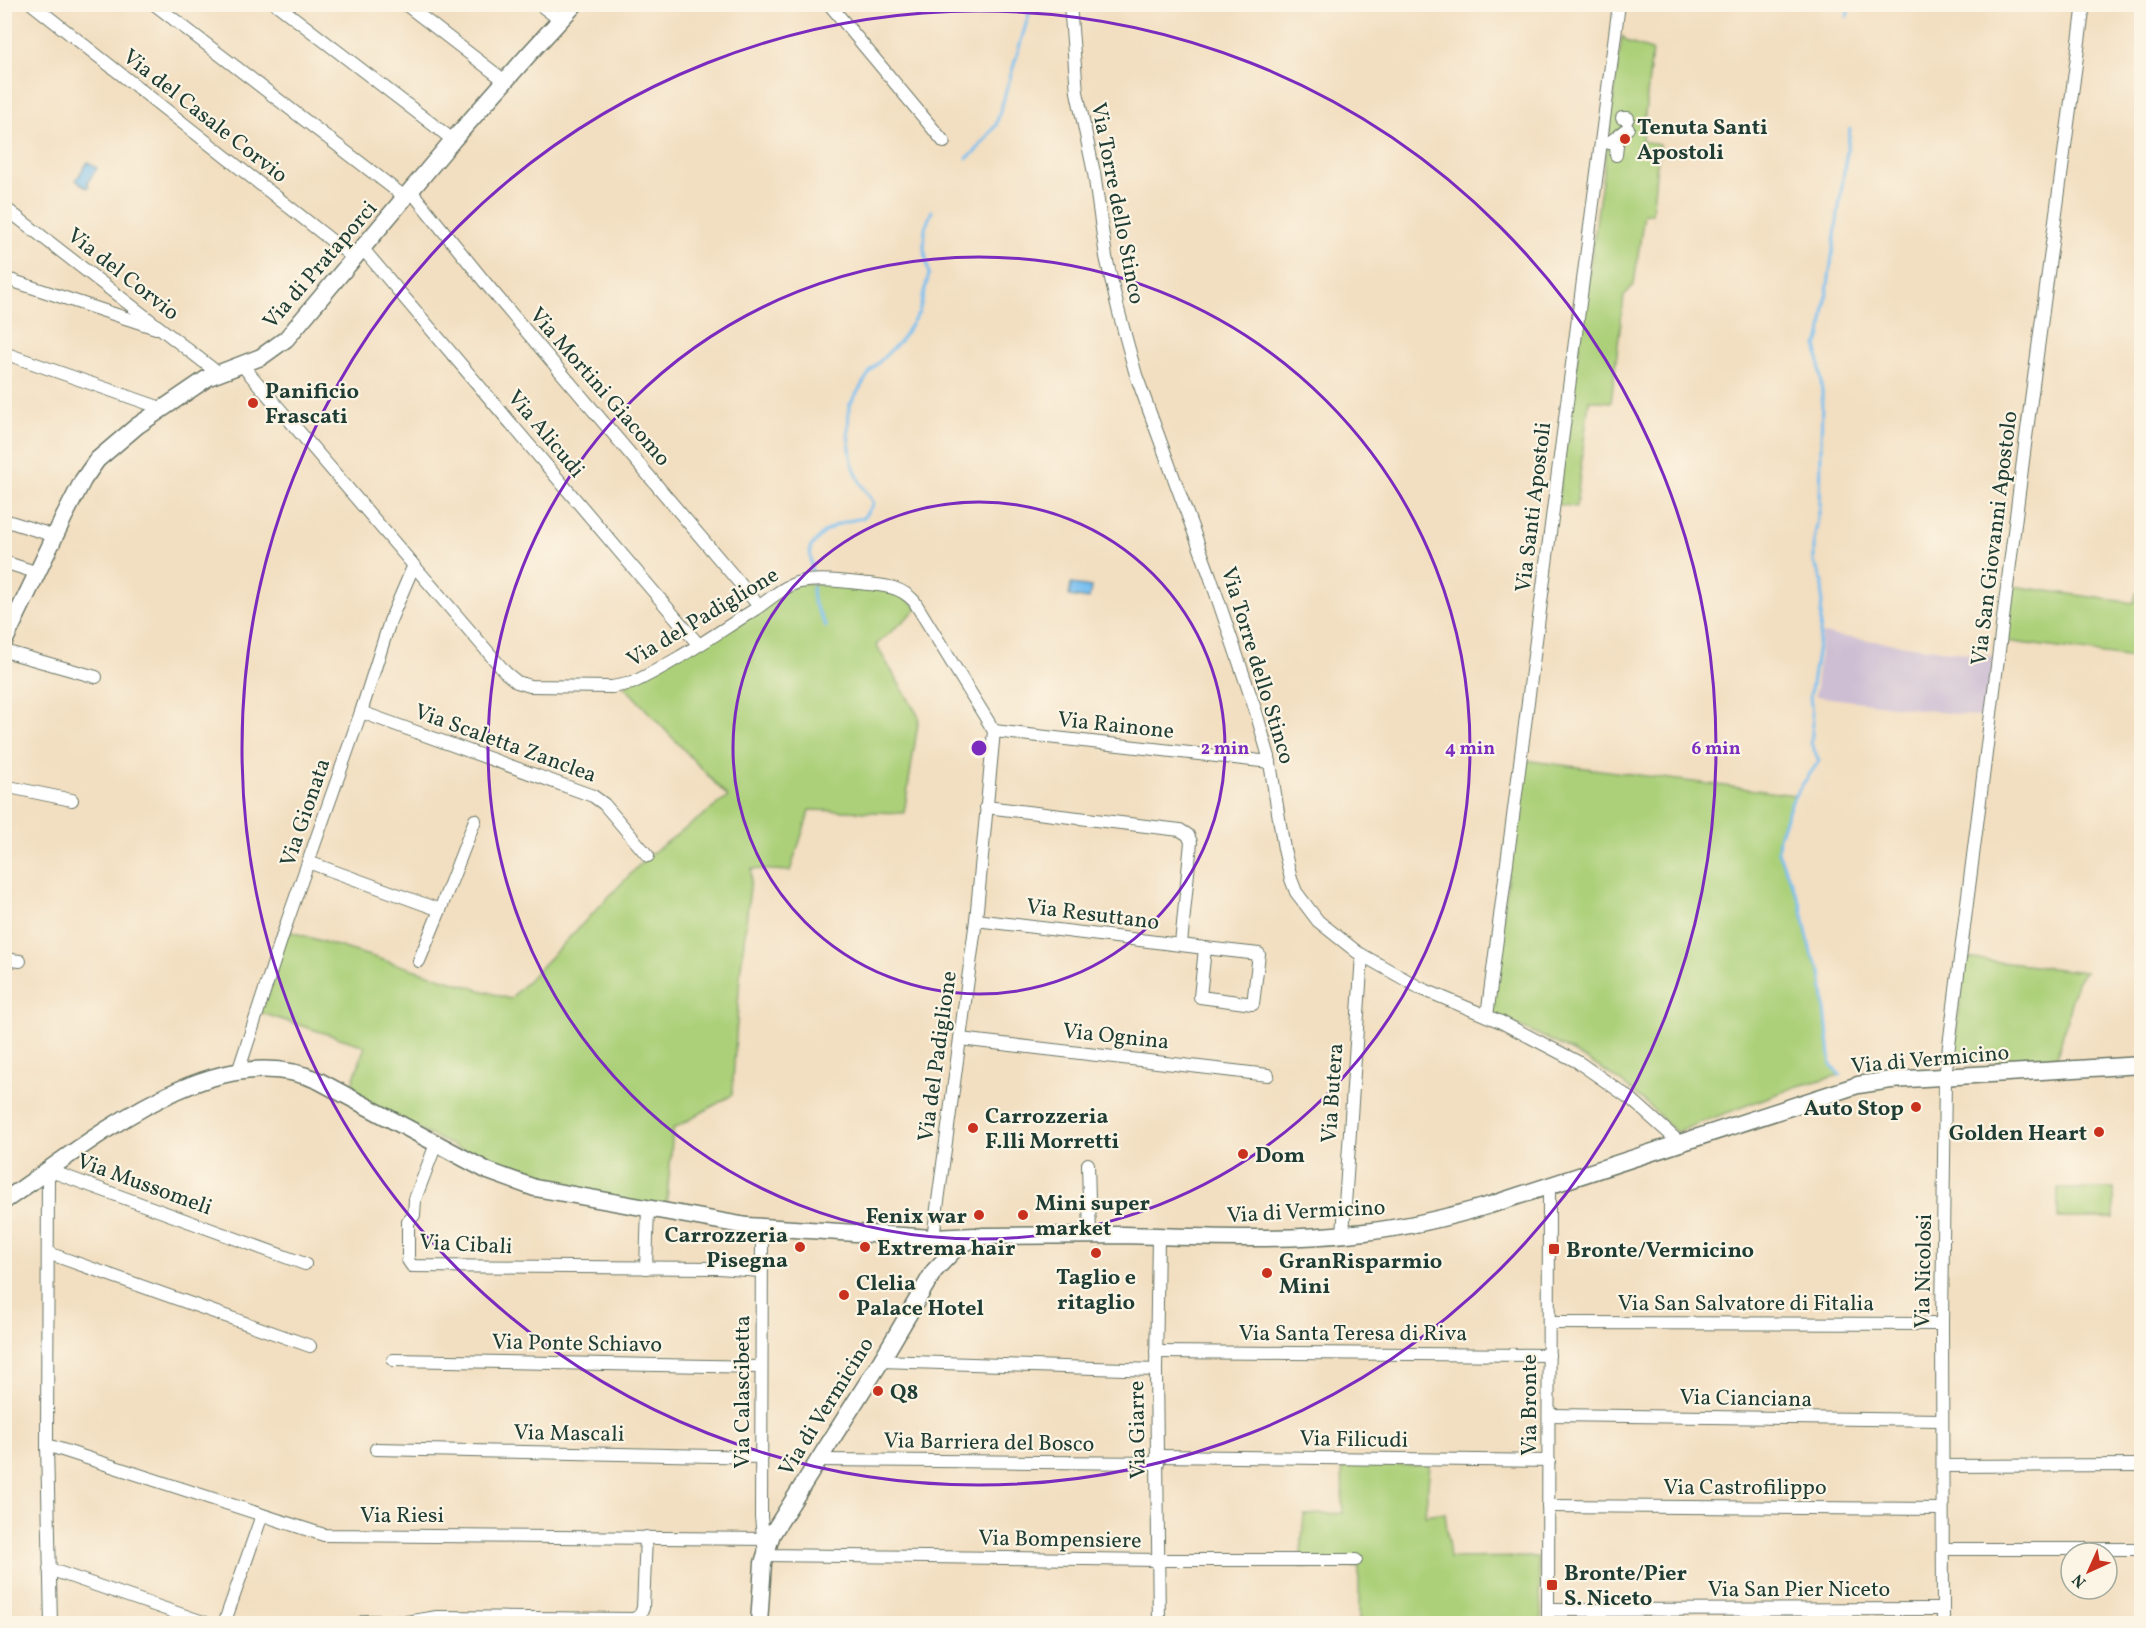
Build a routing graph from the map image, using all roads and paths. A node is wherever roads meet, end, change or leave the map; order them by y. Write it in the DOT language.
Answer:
graph roads {
  1 [pos="32,4"];
  2 [pos="154,4"];
  3 [pos="276,4"];
  4 [pos="405,4"];
  5 [pos="539,4"];
  6 [pos="575,4"];
  7 [pos="829,4"];
  8 [pos="1070,4"];
  9 [pos="1619,4"];
  10 [pos="2084,4"];
  11 [pos="560,20"];
  12 [pos="505,81"];
  13 [pos="1621,128"];
  14 [pos="453,140"];
  15 [pos="944,142"];
  16 [pos="1616,154"];
  17 [pos="408,195"];
  18 [pos="4,207"];
  19 [pos="359,254"];
  20 [pos="4,278"];
  21 [pos="165,331"];
  22 [pos="4,354"];
  23 [pos="242,365"];
  24 [pos="218,373"];
  25 [pos="164,409"];
  26 [pos="4,519"];
  27 [pos="55,536"];
  28 [pos="4,562"];
  29 [pos="413,567"];
  30 [pos="38,573"];
  31 [pos="759,606"];
  32 [pos="4,642"];
  33 [pos="698,644"];
  34 [pos="4,651"];
  35 [pos="96,677"];
  36 [pos="361,711"];
  37 [pos="993,731"];
  38 [pos="1270,762"];
  39 [pos="4,786"];
  40 [pos="72,800"];
  41 [pos="986,807"];
  42 [pos="476,820"];
  43 [pos="648,856"];
  44 [pos="309,862"];
  45 [pos="440,910"];
  46 [pos="976,920"];
  47 [pos="1181,944"];
  48 [pos="1205,948"];
  49 [pos="1362,955"];
  50 [pos="4,959"];
  51 [pos="20,960"];
  52 [pos="419,961"];
  53 [pos="1487,1016"];
  54 [pos="960,1039"];
  55 [pos="2142,1065"];
  56 [pos="238,1072"];
  57 [pos="1268,1075"];
  58 [pos="1946,1077"];
  59 [pos="1679,1142"];
  60 [pos="436,1144"];
  61 [pos="1088,1164"];
  62 [pos="48,1170"];
  63 [pos="1549,1186"];
  64 [pos="4,1202"];
  65 [pos="648,1208"];
  66 [pos="762,1228"];
  67 [pos="1342,1234"];
  68 [pos="1090,1235"];
  69 [pos="982,1236"];
  70 [pos="1158,1236"];
  71 [pos="933,1238"];
  72 [pos="48,1253"];
  73 [pos="950,1253"];
  74 [pos="305,1264"];
  75 [pos="646,1268"];
  76 [pos="762,1272"];
  77 [pos="931,1275"];
  78 [pos="1549,1323"];
  79 [pos="1942,1324"];
  80 [pos="310,1346"];
  81 [pos="1156,1352"];
  82 [pos="1549,1355"];
  83 [pos="393,1360"];
  84 [pos="881,1361"];
  85 [pos="761,1367"];
  86 [pos="1156,1370"];
  87 [pos="1549,1415"];
  88 [pos="1942,1420"];
  89 [pos="47,1445"];
  90 [pos="376,1449"];
  91 [pos="762,1457"];
  92 [pos="819,1460"];
  93 [pos="1158,1460"];
  94 [pos="1549,1461"];
  95 [pos="2142,1465"];
  96 [pos="1943,1466"];
  97 [pos="1548,1506"];
  98 [pos="1941,1509"];
  99 [pos="262,1515"];
  100 [pos="646,1537"];
  101 [pos="766,1545"];
  102 [pos="1944,1549"];
  103 [pos="2142,1549"];
  104 [pos="1158,1560"];
  105 [pos="1356,1560"];
  106 [pos="48,1569"];
  107 [pos="1943,1609"];
  108 [pos="1548,1610"];
  109 [pos="51,1623"];
  110 [pos="209,1623"];
  111 [pos="224,1623"];
  112 [pos="359,1623"];
  113 [pos="759,1623"];
  114 [pos="1159,1623"];
  115 [pos="1548,1623"];
  116 [pos="1943,1623"];
  1 -- 19 [label="street, Via del Casale Corvio"];
  2 -- 17 [label="street, Via Mortini Giacomo"];
  3 -- 14 [label="street"];
  4 -- 12 [label="street"];
  5 -- 11 [label="street"];
  6 -- 11 [label="street, Via di Prataporci"];
  7 -- 15 [label="street"];
  8 -- 38 [label="street, Via Torre dello Stinco"];
  9 -- 53 [label="street, Via Santi Apostoli"];
  10 -- 58 [label="street, Via San Giovanni Apostolo"];
  11 -- 12 [label="street, Via di Prataporci"];
  12 -- 14 [label="street, Via di Prataporci"];
  13 -- 16 [label="street"];
  14 -- 17 [label="street, Via di Prataporci"];
  17 -- 19 [label="street, Via di Prataporci"];
  17 -- 31 [label="street, Via Mortini Giacomo"];
  18 -- 21 [label="street, Via del Corvio"];
  19 -- 23 [label="street, Via di Prataporci"];
  19 -- 33 [label="street, Via Alicudi"];
  20 -- 21 [label="street"];
  21 -- 24 [label="street, Via del Corvio"];
  22 -- 25 [label="street"];
  23 -- 24 [label="street, Via di Prataporci"];
  23 -- 29 [label="street, Via del Padiglione"];
  24 -- 25 [label="street, Via di Prataporci"];
  25 -- 27 [label="street, Via di Prataporci"];
  26 -- 27 [label="street"];
  27 -- 30 [label="street, Via di Prataporci"];
  28 -- 30 [label="street"];
  29 -- 33 [label="street, Via del Padiglione"];
  29 -- 36 [label="street, Via Gionata"];
  30 -- 32 [label="street, Via di Prataporci"];
  31 -- 33 [label="street, Via del Padiglione"];
  31 -- 37 [label="street, Via del Padiglione"];
  34 -- 35 [label="street"];
  36 -- 43 [label="street, Via Scaletta Zanclea"];
  36 -- 44 [label="street, Via Gionata"];
  37 -- 38 [label="street, Via Rainone"];
  37 -- 41 [label="street, Via del Padiglione"];
  38 -- 49 [label="street, Via Torre dello Stinco"];
  39 -- 40 [label="street"];
  41 -- 46 [label="street, Via del Padiglione"];
  41 -- 47 [label="street"];
  42 -- 45 [label="street"];
  44 -- 45 [label="street"];
  44 -- 56 [label="street, Via Gionata"];
  45 -- 52 [label="street"];
  46 -- 47 [label="street, Via Resuttano"];
  46 -- 54 [label="street, Via del Padiglione"];
  47 -- 48 [label="street, Via Resuttano"];
  48 -- 48 [label="street, Via Resuttano"];
  49 -- 53 [label="street, Via Torre dello Stinco"];
  49 -- 67 [label="street, Via Butera"];
  50 -- 51 [label="street"];
  53 -- 59 [label="street, Via Torre dello Stinco"];
  54 -- 57 [label="street, Via Ognina"];
  54 -- 71 [label="street, Via del Padiglione"];
  55 -- 58 [label="street, Via di Vermicino"];
  56 -- 60 [label="street"];
  56 -- 62 [label="street"];
  58 -- 59 [label="street, Via di Vermicino"];
  58 -- 79 [label="street, Via Nicolosi"];
  59 -- 63 [label="street, Via di Vermicino"];
  60 -- 65 [label="street"];
  60 -- 75 [label="street, Via Cibali"];
  61 -- 68 [label="street"];
  62 -- 64 [label="street"];
  62 -- 72 [label="street, Via Mussomeli"];
  62 -- 74 [label="street, Via Mussomeli"];
  63 -- 67 [label="street, Via di Vermicino"];
  63 -- 78 [label="street, Via Bronte"];
  65 -- 66 [label="street"];
  65 -- 75 [label="street"];
  66 -- 71 [label="street"];
  66 -- 76 [label="street, Via Calascibetta"];
  67 -- 70 [label="street, Via di Vermicino"];
  68 -- 69 [label="street, Via di Vermicino"];
  68 -- 70 [label="street, Via di Vermicino"];
  69 -- 71 [label="street"];
  69 -- 73 [label="street, Via di Vermicino"];
  70 -- 81 [label="street, Via Giarre"];
  71 -- 73 [label="street"];
  71 -- 77 [label="street"];
  72 -- 80 [label="street"];
  72 -- 89 [label="street, Via Mussomeli"];
  73 -- 77 [label="street, Via di Vermicino"];
  75 -- 76 [label="street, Via Cibali"];
  76 -- 85 [label="street, Via Calascibetta"];
  77 -- 84 [label="street, Via di Vermicino"];
  78 -- 79 [label="street, Via San Salvatore di Fitalia"];
  78 -- 82 [label="street, Via Bronte"];
  79 -- 88 [label="street, Via Nicolosi"];
  81 -- 82 [label="street, Via Santa Teresa di Riva"];
  81 -- 86 [label="street, Via Giarre"];
  82 -- 87 [label="street, Via Bronte"];
  83 -- 85 [label="street, Via Ponte Schiavo"];
  84 -- 86 [label="street"];
  84 -- 92 [label="street, Via di Vermicino"];
  85 -- 91 [label="street, Via Calascibetta"];
  86 -- 93 [label="street, Via Giarre"];
  87 -- 88 [label="street, Via Cianciana"];
  87 -- 94 [label="street, Via Bronte"];
  88 -- 96 [label="street, Via Nicolosi"];
  89 -- 99 [label="street, Via Riesi"];
  89 -- 106 [label="street, Via Mussomeli"];
  90 -- 91 [label="street, Via Mascali"];
  91 -- 101 [label="street, Via Calascibetta"];
  92 -- 93 [label="street, Via Barriera del Bosco"];
  92 -- 101 [label="street, Via di Vermicino"];
  93 -- 94 [label="street, Via Filicudi"];
  93 -- 104 [label="street, Via Giarre"];
  94 -- 97 [label="street, Via Bronte"];
  95 -- 96 [label="street"];
  96 -- 98 [label="street, Via Nicolosi"];
  97 -- 98 [label="street, Via Castrofilippo"];
  97 -- 108 [label="street, Via Bronte"];
  98 -- 102 [label="street, Via Nicolosi"];
  99 -- 100 [label="street, Via Riesi"];
  99 -- 111 [label="street"];
  100 -- 101 [label="street, Via Riesi"];
  100 -- 112 [label="street"];
  101 -- 104 [label="street, Via Bompensiere"];
  101 -- 113 [label="street, Via di Vermicino"];
  102 -- 103 [label="street"];
  102 -- 107 [label="street, Via Nicolosi"];
  104 -- 105 [label="street, Via Bompensiere"];
  104 -- 114 [label="street, Via Giarre"];
  106 -- 109 [label="street, Via Mussomeli"];
  106 -- 110 [label="street"];
  107 -- 108 [label="street, Via San Pier Niceto"];
  107 -- 116 [label="street, Via Nicolosi"];
  108 -- 115 [label="street, Via Bronte"];
}
